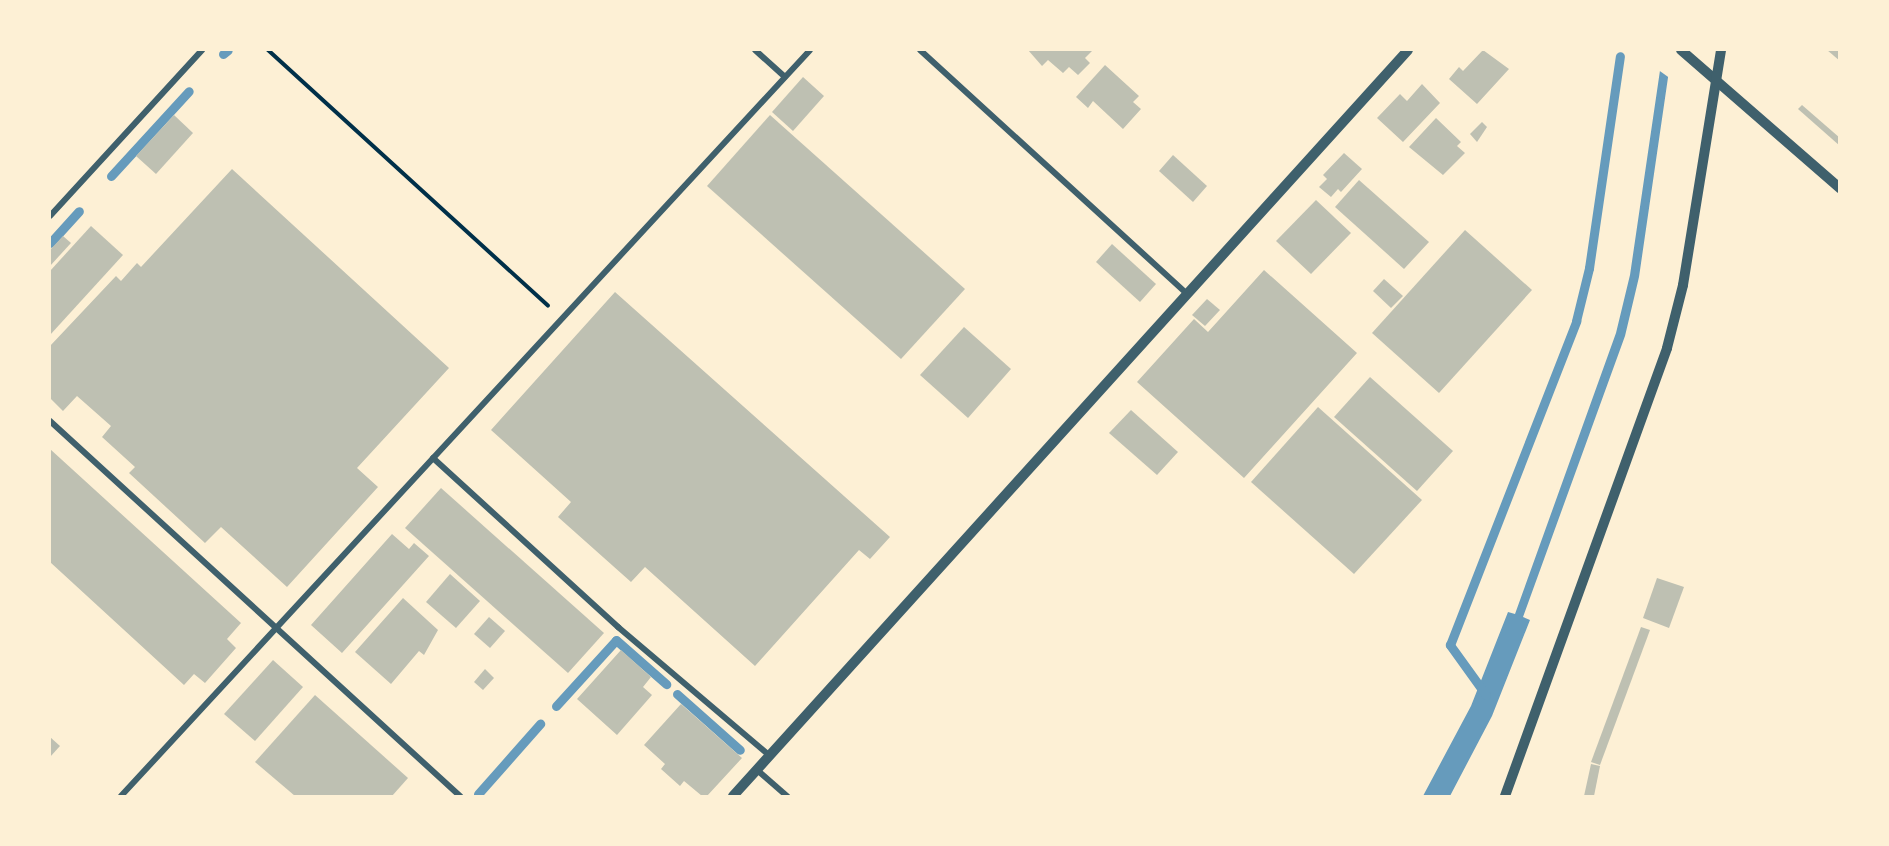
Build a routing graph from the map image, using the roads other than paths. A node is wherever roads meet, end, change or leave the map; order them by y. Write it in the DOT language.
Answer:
graph roads {
  1 [pos="202,50"];
  2 [pos="755,50"];
  3 [pos="810,50"];
  4 [pos="920,50"];
  5 [pos="1407,50"];
  6 [pos="1721,50"];
  7 [pos="1684,53"];
  8 [pos="785,77"];
  9 [pos="1716,82"];
  10 [pos="1839,188"];
  11 [pos="50,216"];
  12 [pos="1187,294"];
  13 [pos="50,421"];
  14 [pos="433,458"];
  15 [pos="276,628"];
  16 [pos="770,756"];
  17 [pos="757,770"];
  18 [pos="121,796"];
  19 [pos="460,796"];
  20 [pos="733,796"];
  21 [pos="787,796"];
  22 [pos="1505,796"];
  1 -- 11 [label="street"];
  2 -- 8 [label="street"];
  3 -- 8 [label="street"];
  4 -- 12 [label="street"];
  5 -- 12 [label="street"];
  6 -- 9 [label="street"];
  7 -- 9 [label="street"];
  8 -- 14 [label="street"];
  9 -- 10 [label="street"];
  9 -- 22 [label="street"];
  12 -- 16 [label="street"];
  13 -- 15 [label="street"];
  14 -- 15 [label="street"];
  14 -- 16 [label="street"];
  15 -- 18 [label="street"];
  15 -- 19 [label="street"];
  16 -- 17 [label="street"];
  17 -- 20 [label="street"];
  17 -- 21 [label="street"];
}
